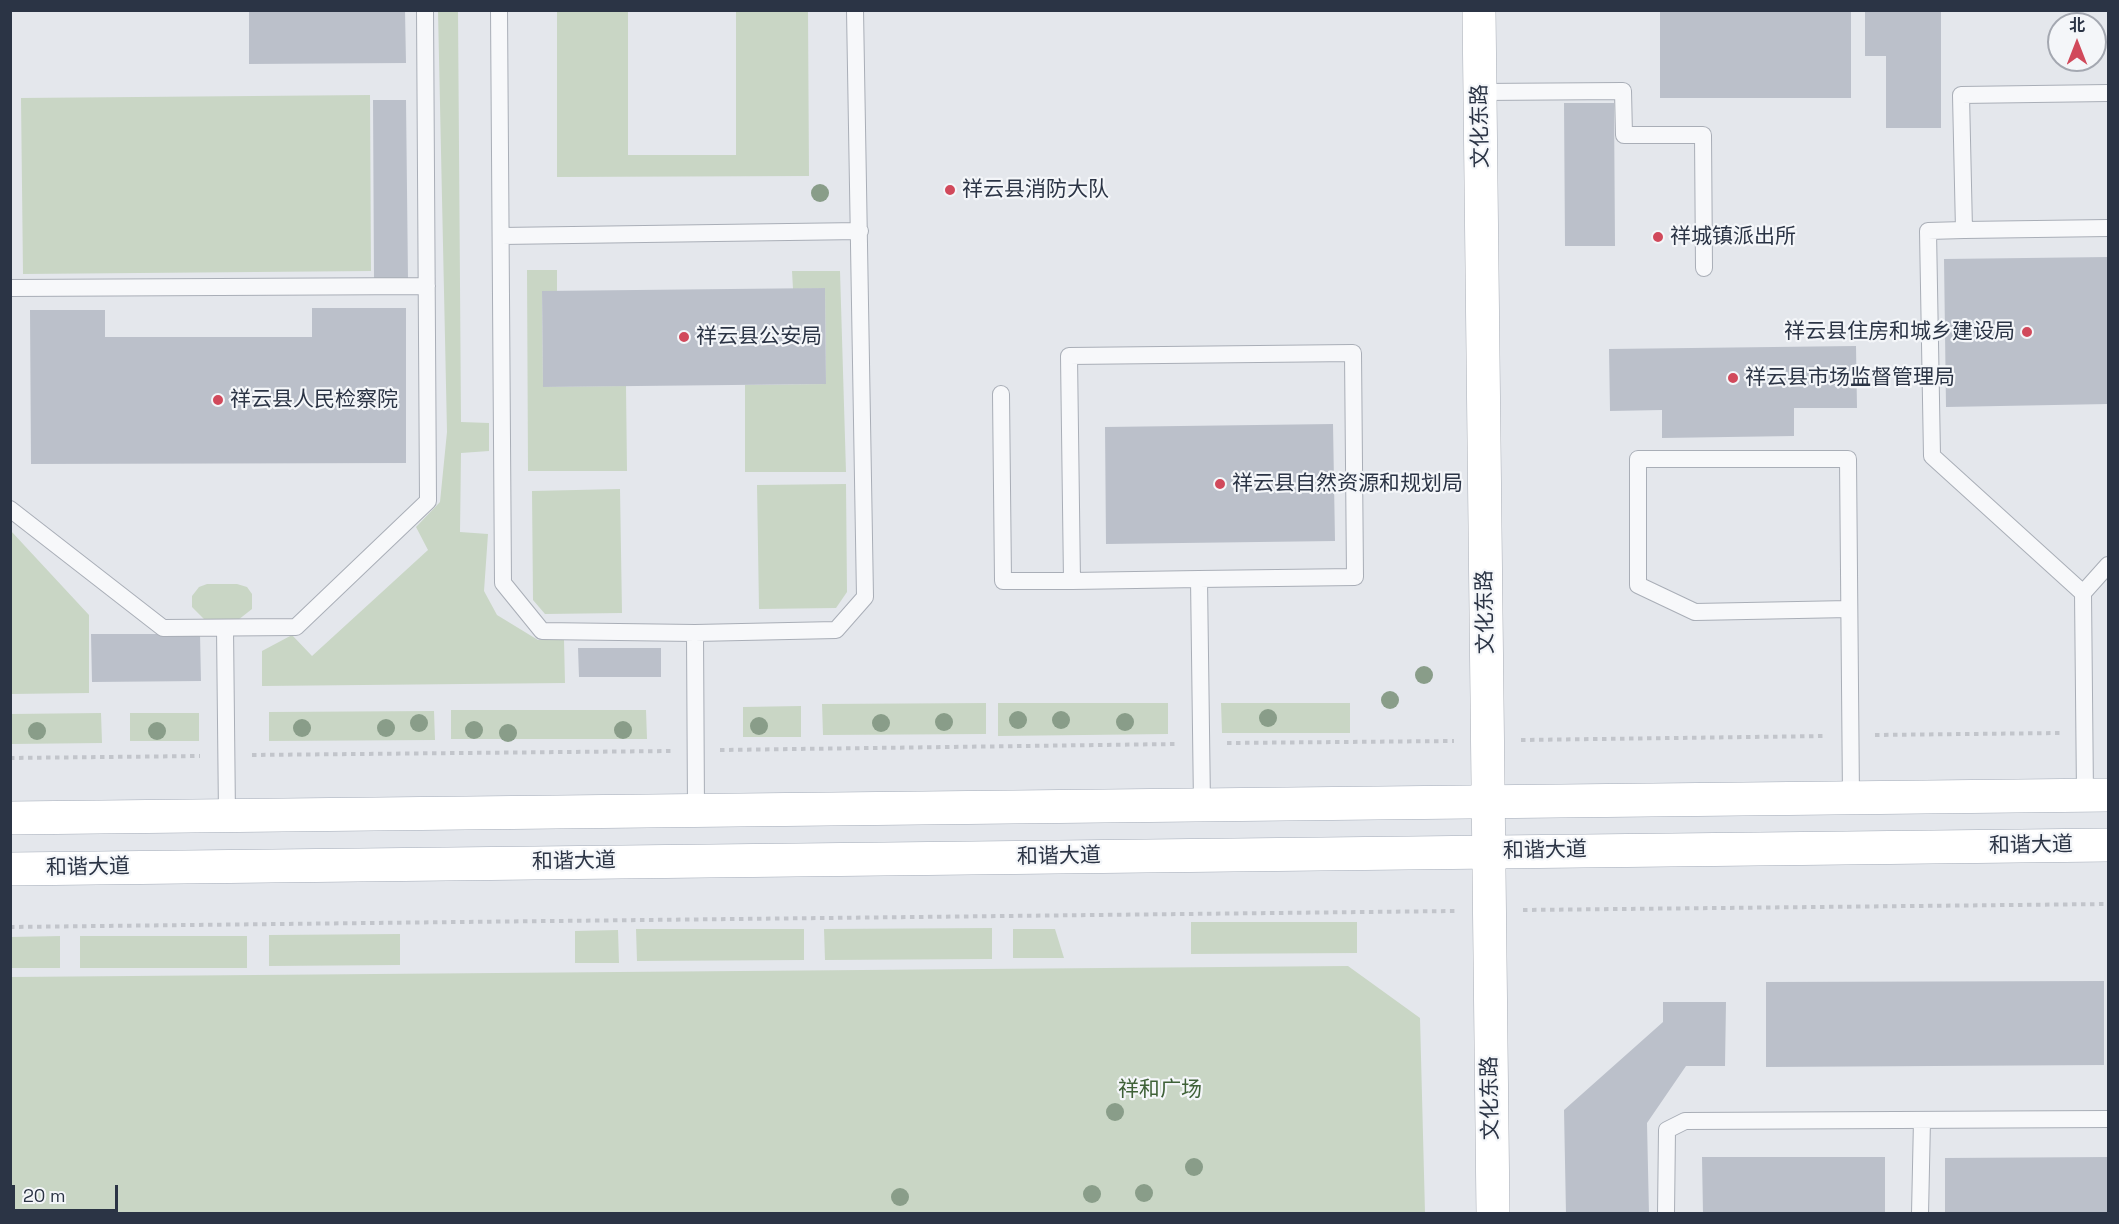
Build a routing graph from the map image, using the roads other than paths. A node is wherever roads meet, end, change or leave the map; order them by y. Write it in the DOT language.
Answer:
graph roads {
  1 [pos="425,10"];
  2 [pos="499,10"];
  3 [pos="855,10"];
  4 [pos="1479,10"];
  5 [pos="1480,92"];
  6 [pos="2109,93"];
  7 [pos="2109,228"];
  8 [pos="1964,230"];
  9 [pos="860,231"];
  10 [pos="501,236"];
  11 [pos="1704,268"];
  12 [pos="427,286"];
  13 [pos="10,288"];
  14 [pos="1001,394"];
  15 [pos="10,509"];
  16 [pos="2109,565"];
  17 [pos="1199,579"];
  18 [pos="1072,581"];
  19 [pos="2083,593"];
  20 [pos="1849,609"];
  21 [pos="225,628"];
  22 [pos="694,633"];
  23 [pos="2097,795"];
  24 [pos="1851,798"];
  25 [pos="1488,801"];
  26 [pos="1202,805"];
  27 [pos="696,810"];
  28 [pos="227,816"];
  29 [pos="10,818"];
  30 [pos="2109,845"];
  31 [pos="1489,852"];
  32 [pos="10,868"];
  33 [pos="2109,1119"];
  34 [pos="1922,1120"];
  35 [pos="1493,1214"];
  36 [pos="1666,1214"];
  37 [pos="1920,1214"];
  1 -- 12 [label="lane"];
  2 -- 10 [label="lane"];
  3 -- 9 [label="lane"];
  4 -- 5 [label="main road, 文化东路"];
  5 -- 11 [label="lane"];
  5 -- 25 [label="main road, 文化东路"];
  6 -- 8 [label="lane"];
  7 -- 8 [label="lane"];
  8 -- 19 [label="lane"];
  9 -- 10 [label="lane"];
  9 -- 22 [label="lane"];
  10 -- 22 [label="lane"];
  12 -- 13 [label="lane"];
  12 -- 21 [label="lane"];
  14 -- 18 [label="lane"];
  15 -- 21 [label="lane"];
  16 -- 19 [label="lane"];
  17 -- 18 [label="lane"];
  17 -- 18 [label="lane"];
  17 -- 26 [label="lane"];
  19 -- 23 [label="lane"];
  20 -- 20 [label="lane"];
  20 -- 24 [label="lane"];
  21 -- 28 [label="lane"];
  22 -- 27 [label="lane"];
  23 -- 24 [label="main road"];
  24 -- 25 [label="main road"];
  25 -- 26 [label="main road"];
  25 -- 31 [label="main road, 文化东路"];
  26 -- 27 [label="main road"];
  27 -- 28 [label="main road"];
  28 -- 29 [label="main road"];
  30 -- 31 [label="main road, 和谐大道"];
  31 -- 32 [label="main road, 和谐大道"];
  31 -- 35 [label="main road, 文化东路"];
  33 -- 34 [label="lane"];
  34 -- 36 [label="lane"];
  34 -- 37 [label="lane"];
}
